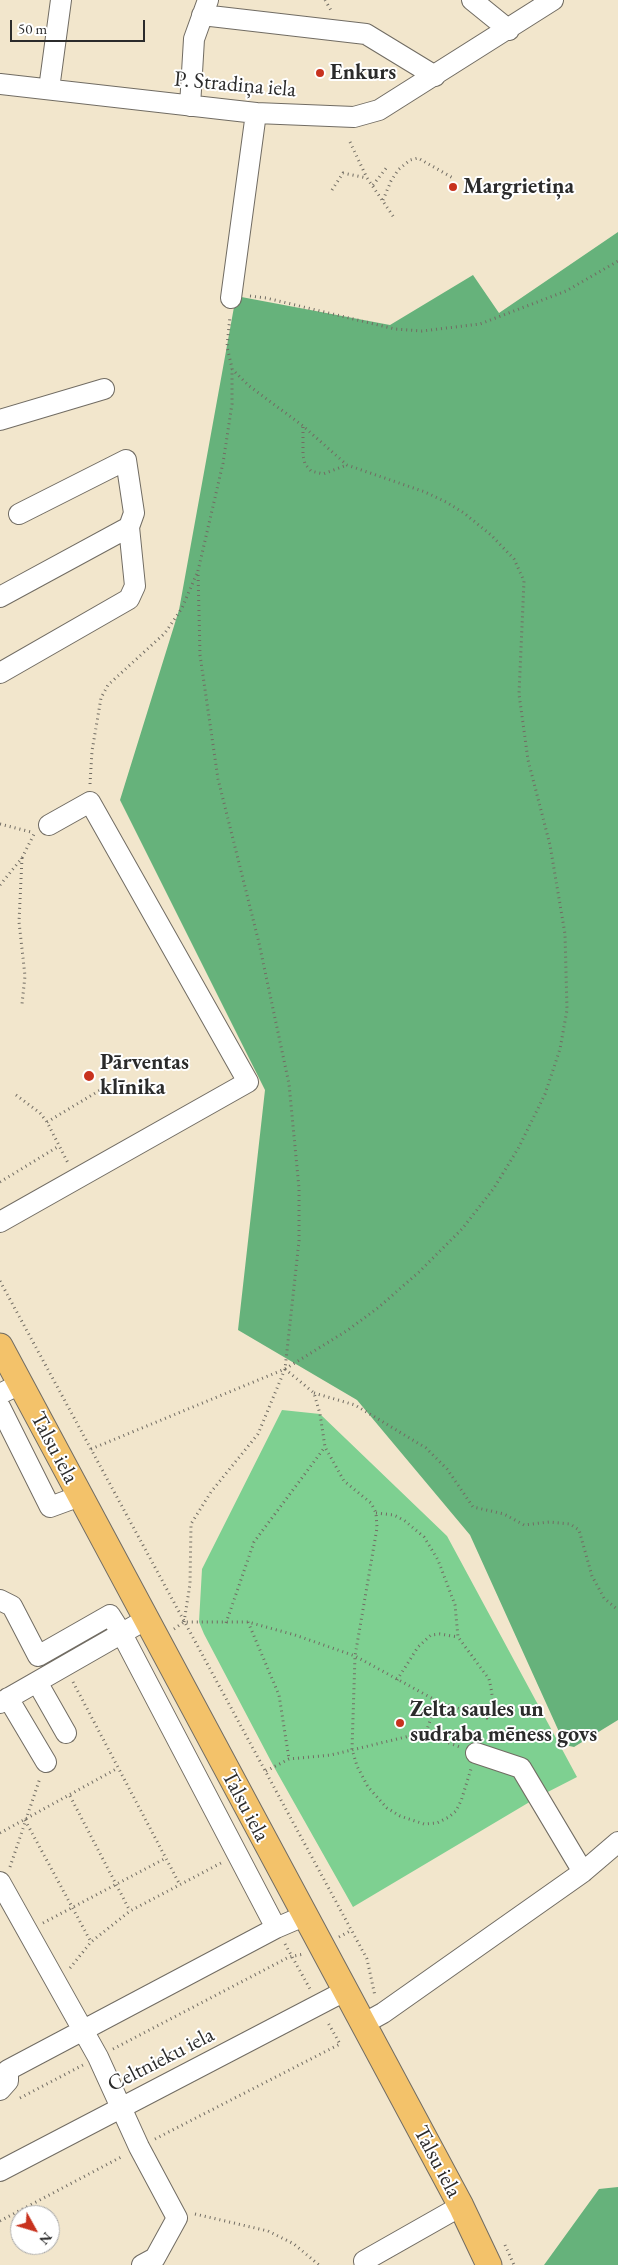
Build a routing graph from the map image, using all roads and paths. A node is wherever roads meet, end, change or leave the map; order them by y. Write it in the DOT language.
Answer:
graph roads {
  1 [pos="62,0"];
  2 [pos="472,0"];
  3 [pos="553,0"];
  4 [pos="205,8"];
  5 [pos="509,30"];
  6 [pos="435,76"];
  7 [pos="0,84"];
  8 [pos="49,89"];
  9 [pos="190,106"];
  10 [pos="256,113"];
  11 [pos="350,142"];
  12 [pos="388,167"];
  13 [pos="368,178"];
  14 [pos="453,178"];
  15 [pos="372,185"];
  16 [pos="332,190"];
  17 [pos="383,200"];
  18 [pos="395,219"];
  19 [pos="618,261"];
  20 [pos="231,298"];
  21 [pos="232,368"];
  22 [pos="104,389"];
  23 [pos="0,420"];
  24 [pos="303,426"];
  25 [pos="347,465"];
  26 [pos="19,514"];
  27 [pos="129,526"];
  28 [pos="198,572"];
  29 [pos="0,597"];
  30 [pos="0,673"];
  31 [pos="90,802"];
  32 [pos="0,824"];
  33 [pos="49,825"];
  34 [pos="22,858"];
  35 [pos="0,885"];
  36 [pos="22,1004"];
  37 [pos="102,1089"];
  38 [pos="16,1095"];
  39 [pos="47,1122"];
  40 [pos="58,1146"];
  41 [pos="77,1178"];
  42 [pos="0,1182"];
  43 [pos="0,1222"];
  44 [pos="0,1281"];
  45 [pos="0,1346"];
  46 [pos="285,1369"];
  47 [pos="10,1389"];
  48 [pos="314,1393"];
  49 [pos="0,1407"];
  50 [pos="325,1448"];
  51 [pos="91,1449"];
  52 [pos="80,1496"];
  53 [pos="376,1513"];
  54 [pos="0,1600"];
  55 [pos="618,1610"];
  56 [pos="145,1620"];
  57 [pos="184,1622"];
  58 [pos="248,1622"];
  59 [pos="226,1623"];
  60 [pos="122,1634"];
  61 [pos="458,1637"];
  62 [pos="38,1656"];
  63 [pos="354,1656"];
  64 [pos="50,1674"];
  65 [pos="397,1680"];
  66 [pos="4,1700"];
  67 [pos="437,1701"];
  68 [pos="66,1733"];
  69 [pos="425,1735"];
  70 [pos="352,1749"];
  71 [pos="476,1753"];
  72 [pos="289,1759"];
  73 [pos="46,1762"];
  74 [pos="118,1768"];
  75 [pos="266,1771"];
  76 [pos="70,1796"];
  77 [pos="25,1820"];
  78 [pos="0,1833"];
  79 [pos="618,1842"];
  80 [pos="237,1855"];
  81 [pos="166,1858"];
  82 [pos="583,1872"];
  83 [pos="116,1884"];
  84 [pos="180,1885"];
  85 [pos="3,1887"];
  86 [pos="72,1907"];
  87 [pos="130,1911"];
  88 [pos="304,1916"];
  89 [pos="276,1928"];
  90 [pos="352,1930"];
  91 [pos="27,1931"];
  92 [pos="91,1942"];
  93 [pos="320,1946"];
  94 [pos="293,1957"];
  95 [pos="57,1984"];
  96 [pos="345,1991"];
  97 [pos="318,2005"];
  98 [pos="373,2019"];
  99 [pos="83,2031"];
  100 [pos="98,2057"];
  101 [pos="4,2062"];
  102 [pos="8,2095"];
  103 [pos="123,2106"];
  104 [pos="140,2147"];
  105 [pos="0,2171"];
  106 [pos="461,2206"];
  107 [pos="172,2210"];
  108 [pos="0,2221"];
  109 [pos="501,2237"];
  110 [pos="152,2263"];
  111 [pos="362,2264"];
  112 [pos="319,2265"];
  113 [pos="489,2265"];
  114 [pos="514,2265"];
  1 -- 8 [label="street"];
  2 -- 5 [label="street"];
  3 -- 5 [label="street, P. Stradiņa iela"];
  4 -- 6 [label="street"];
  4 -- 9 [label="street"];
  5 -- 6 [label="street, P. Stradiņa iela"];
  6 -- 10 [label="street, P. Stradiņa iela"];
  7 -- 8 [label="street, P. Stradiņa iela"];
  8 -- 9 [label="street, P. Stradiņa iela"];
  9 -- 10 [label="street, P. Stradiņa iela"];
  10 -- 20 [label="street"];
  11 -- 13 [label="path"];
  12 -- 15 [label="path"];
  13 -- 15 [label="path"];
  13 -- 16 [label="path"];
  14 -- 17 [label="path"];
  15 -- 17 [label="path"];
  17 -- 18 [label="path"];
  19 -- 20 [label="path"];
  20 -- 21 [label="path"];
  21 -- 24 [label="path"];
  21 -- 28 [label="path"];
  22 -- 23 [label="street"];
  24 -- 25 [label="path"];
  24 -- 25 [label="path"];
  25 -- 46 [label="path"];
  26 -- 27 [label="street"];
  27 -- 29 [label="street"];
  27 -- 30 [label="street"];
  28 -- 31 [label="path"];
  28 -- 46 [label="path"];
  31 -- 33 [label="street"];
  31 -- 41 [label="street"];
  32 -- 34 [label="path"];
  34 -- 35 [label="path"];
  34 -- 36 [label="path"];
  37 -- 39 [label="path"];
  38 -- 39 [label="path"];
  39 -- 40 [label="path"];
  40 -- 41 [label="path"];
  40 -- 42 [label="path"];
  41 -- 43 [label="street"];
  44 -- 51 [label="path"];
  45 -- 47 [label="main road, Talsu iela"];
  46 -- 48 [label="path"];
  46 -- 51 [label="path"];
  46 -- 57 [label="path"];
  47 -- 52 [label="main road, Talsu iela"];
  48 -- 50 [label="path"];
  48 -- 55 [label="path"];
  49 -- 52 [label="street"];
  50 -- 53 [label="path"];
  50 -- 59 [label="path"];
  51 -- 57 [label="path"];
  52 -- 56 [label="main road, Talsu iela"];
  53 -- 61 [label="path"];
  53 -- 63 [label="path"];
  54 -- 62 [label="street"];
  56 -- 60 [label="street"];
  56 -- 88 [label="main road, Talsu iela"];
  57 -- 59 [label="path"];
  57 -- 75 [label="path"];
  58 -- 59 [label="path"];
  58 -- 63 [label="path"];
  58 -- 72 [label="path"];
  60 -- 62 [label="street"];
  60 -- 64 [label="street"];
  60 -- 80 [label="street"];
  61 -- 65 [label="path"];
  61 -- 67 [label="path"];
  62 -- 64 [label="street"];
  63 -- 65 [label="path"];
  63 -- 70 [label="path"];
  64 -- 66 [label="street"];
  64 -- 68 [label="street"];
  64 -- 74 [label="path"];
  65 -- 67 [label="path"];
  66 -- 73 [label="street"];
  67 -- 69 [label="path"];
  69 -- 70 [label="path"];
  69 -- 71 [label="path"];
  70 -- 71 [label="path"];
  70 -- 72 [label="path"];
  71 -- 82 [label="street"];
  72 -- 75 [label="path"];
  73 -- 77 [label="path"];
  74 -- 76 [label="path"];
  74 -- 81 [label="path"];
  75 -- 90 [label="path"];
  76 -- 77 [label="path"];
  76 -- 83 [label="path"];
  77 -- 78 [label="path"];
  77 -- 85 [label="path"];
  77 -- 86 [label="path"];
  79 -- 82 [label="street"];
  80 -- 84 [label="path"];
  80 -- 89 [label="street"];
  81 -- 83 [label="path"];
  81 -- 84 [label="path"];
  82 -- 98 [label="street"];
  83 -- 86 [label="path"];
  83 -- 87 [label="path"];
  84 -- 87 [label="path"];
  85 -- 91 [label="street"];
  86 -- 91 [label="path"];
  86 -- 92 [label="path"];
  87 -- 92 [label="path"];
  88 -- 89 [label="street"];
  88 -- 93 [label="main road, Talsu iela"];
  89 -- 94 [label="path"];
  89 -- 99 [label="street"];
  90 -- 93 [label="path"];
  90 -- 98 [label="path"];
  91 -- 95 [label="street"];
  92 -- 95 [label="path"];
  93 -- 94 [label="path"];
  93 -- 96 [label="main road, Talsu iela"];
  94 -- 97 [label="path"];
  94 -- 100 [label="path"];
  95 -- 99 [label="street"];
  96 -- 97 [label="street, Celtnieku iela"];
  96 -- 98 [label="main road, Talsu iela"];
  97 -- 103 [label="street, Celtnieku iela"];
  97 -- 104 [label="path"];
  98 -- 106 [label="main road, Talsu iela"];
  99 -- 100 [label="street"];
  99 -- 101 [label="street"];
  100 -- 102 [label="path"];
  100 -- 103 [label="street"];
  101 -- 102 [label="street"];
  103 -- 104 [label="street"];
  103 -- 105 [label="street, Celtnieku iela"];
  104 -- 107 [label="street"];
  104 -- 108 [label="path"];
  106 -- 111 [label="street"];
  106 -- 113 [label="main road, Talsu iela"];
  107 -- 110 [label="street"];
  107 -- 112 [label="path"];
  109 -- 114 [label="path"];
}
